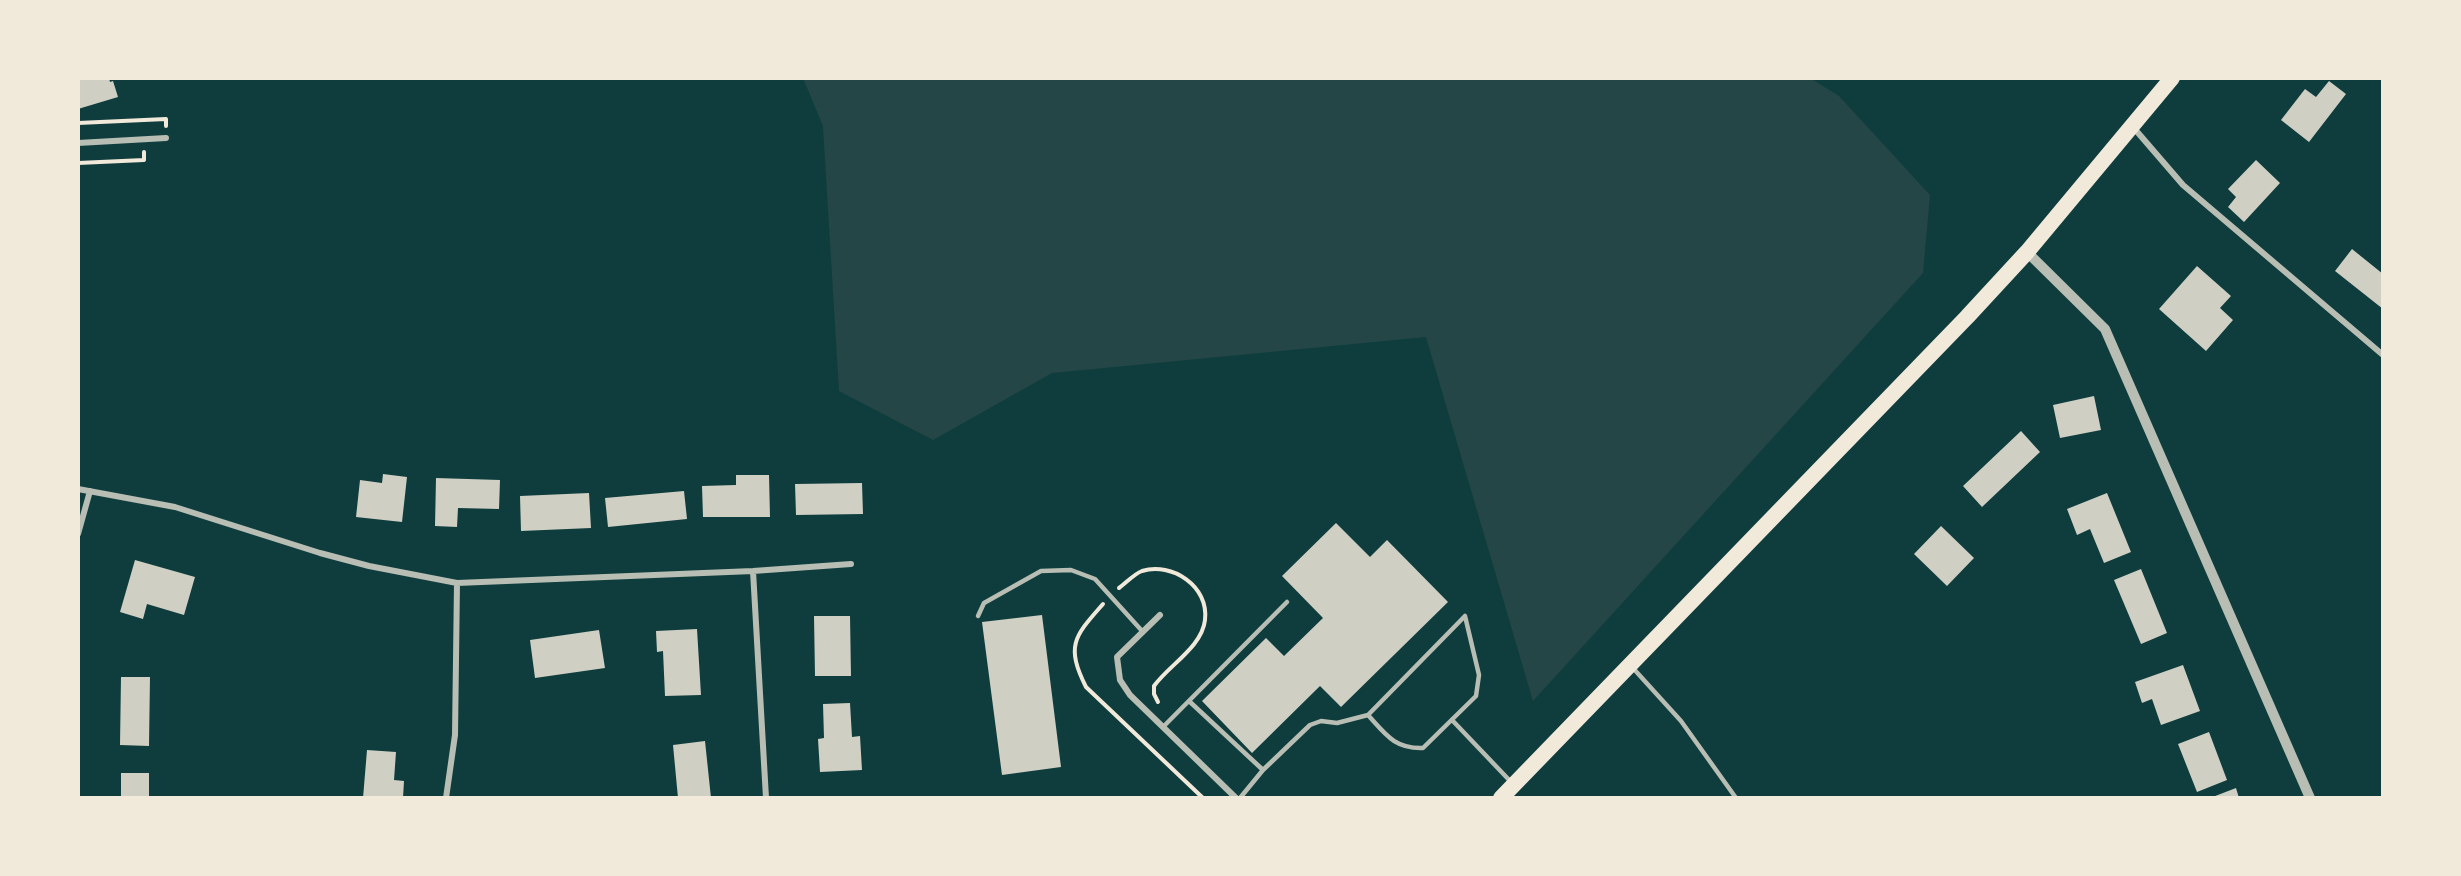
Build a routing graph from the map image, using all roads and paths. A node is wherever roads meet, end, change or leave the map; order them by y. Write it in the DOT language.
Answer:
graph roads {
  1 [pos="2172,78"];
  2 [pos="78,123"];
  3 [pos="2132,126"];
  4 [pos="166,138"];
  5 [pos="144,140"];
  6 [pos="78,143"];
  7 [pos="78,163"];
  8 [pos="2027,252"];
  9 [pos="2383,356"];
  10 [pos="78,489"];
  11 [pos="90,491"];
  12 [pos="78,534"];
  13 [pos="851,564"];
  14 [pos="753,571"];
  15 [pos="457,583"];
  16 [pos="1110,596"];
  17 [pos="1287,602"];
  18 [pos="1160,615"];
  19 [pos="978,616"];
  20 [pos="1143,632"];
  21 [pos="1630,665"];
  22 [pos="1189,701"];
  23 [pos="1368,715"];
  24 [pos="1173,717"];
  25 [pos="1452,720"];
  26 [pos="1163,727"];
  27 [pos="1263,770"];
  28 [pos="1514,785"];
  29 [pos="446,798"];
  30 [pos="766,798"];
  31 [pos="1203,798"];
  32 [pos="1238,798"];
  33 [pos="1501,798"];
  34 [pos="1736,798"];
  35 [pos="2310,798"];
  1 -- 3 [label="highway"];
  2 -- 4 [label="path"];
  3 -- 8 [label="highway"];
  3 -- 9 [label="street"];
  4 -- 5 [label="street"];
  5 -- 6 [label="street"];
  5 -- 7 [label="path"];
  8 -- 21 [label="highway"];
  8 -- 35 [label="street"];
  10 -- 11 [label="street"];
  11 -- 12 [label="street"];
  11 -- 15 [label="street"];
  13 -- 14 [label="street"];
  14 -- 15 [label="street"];
  14 -- 30 [label="street"];
  15 -- 29 [label="street"];
  16 -- 19 [label="lane"];
  16 -- 20 [label="lane"];
  16 -- 24 [label="path"];
  16 -- 31 [label="path"];
  17 -- 22 [label="lane"];
  18 -- 20 [label="street"];
  20 -- 26 [label="street"];
  21 -- 28 [label="highway"];
  21 -- 34 [label="lane"];
  22 -- 24 [label="lane"];
  22 -- 27 [label="lane"];
  23 -- 25 [label="lane"];
  23 -- 25 [label="lane"];
  23 -- 27 [label="lane"];
  24 -- 26 [label="lane"];
  25 -- 28 [label="lane"];
  26 -- 32 [label="street"];
  27 -- 32 [label="lane"];
  28 -- 33 [label="highway"];
}
